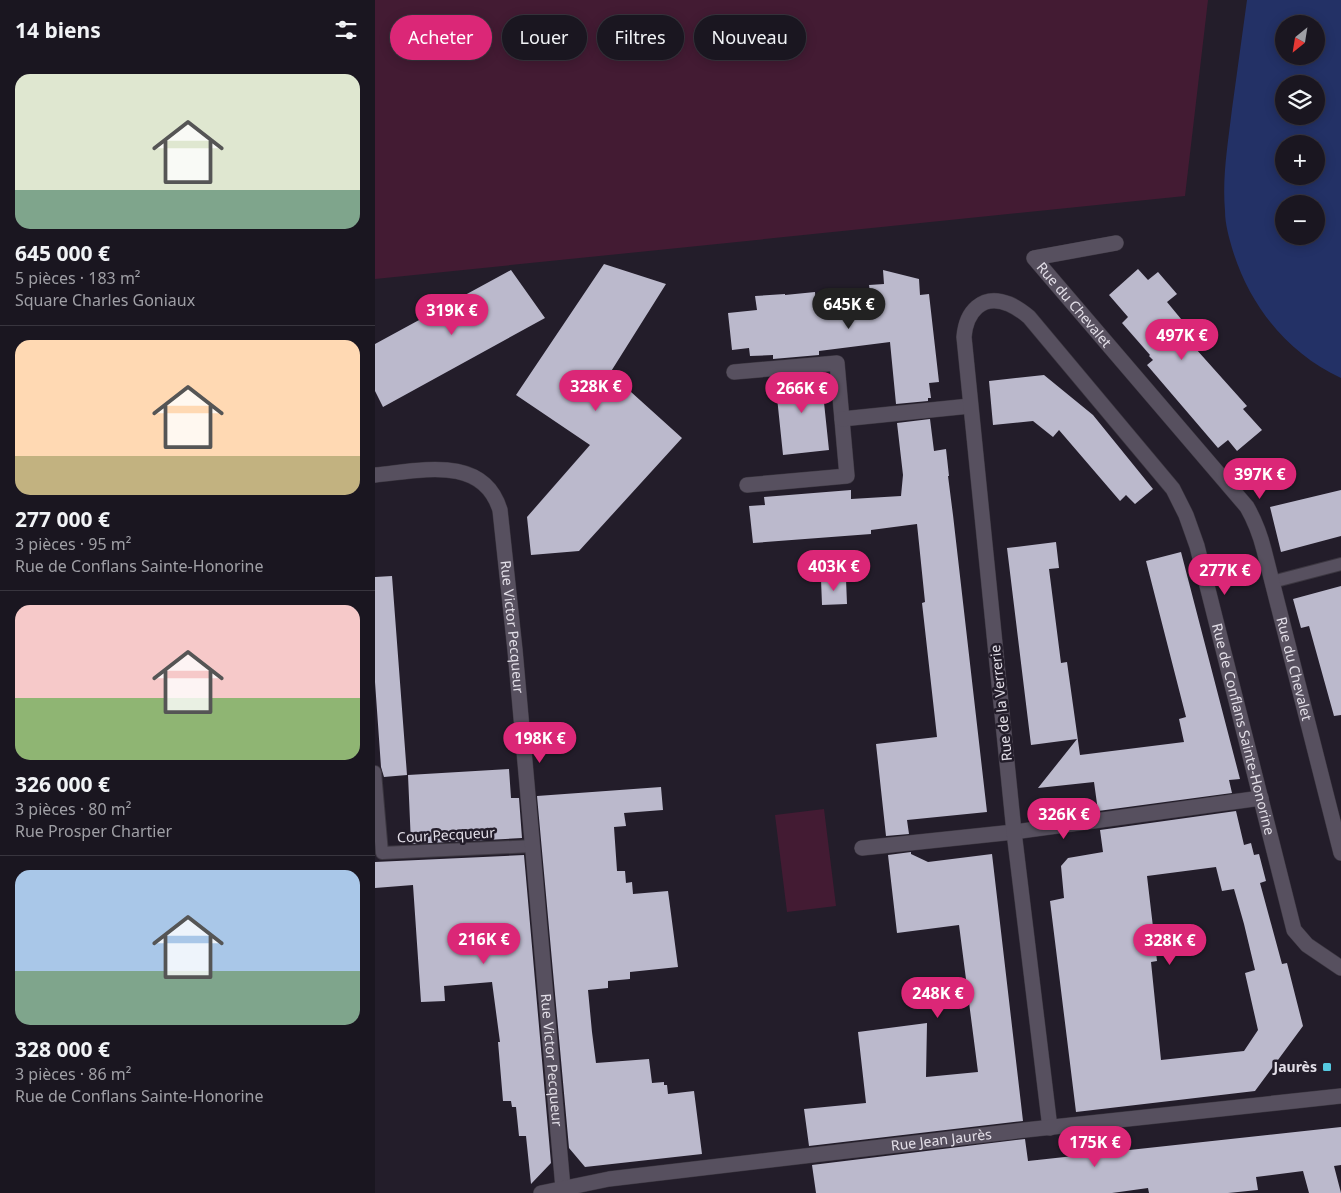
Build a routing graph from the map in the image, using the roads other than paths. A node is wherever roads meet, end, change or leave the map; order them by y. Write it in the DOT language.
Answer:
graph roads {
  1 [pos="1117,243"];
  2 [pos="1001,302"];
  3 [pos="734,372"];
  4 [pos="970,406"];
  5 [pos="842,419"];
  6 [pos="375,475"];
  7 [pos="747,485"];
  8 [pos="1341,564"];
  9 [pos="1271,582"];
  10 [pos="375,772"];
  11 [pos="1261,798"];
  12 [pos="1014,832"];
  13 [pos="533,846"];
  14 [pos="862,848"];
  15 [pos="1341,853"];
  16 [pos="1341,968"];
  17 [pos="1341,1096"];
  18 [pos="1050,1128"];
  19 [pos="563,1188"];
  20 [pos="541,1193"];
  1 -- 9 [label="street, Rue du Chevalet"];
  2 -- 4 [label="street, Rue de la Verrerie"];
  2 -- 11 [label="street, Rue de Conflans Sainte-Honorine"];
  3 -- 5 [label="street"];
  4 -- 5 [label="street"];
  4 -- 12 [label="street, Rue de la Verrerie"];
  5 -- 7 [label="street"];
  6 -- 13 [label="street, Rue Victor Pecqueur"];
  8 -- 9 [label="lane"];
  9 -- 15 [label="street, Rue du Chevalet"];
  10 -- 13 [label="lane, Cour Pecqueur"];
  11 -- 12 [label="street"];
  11 -- 16 [label="street, Rue de Conflans Sainte-Honorine"];
  12 -- 14 [label="street"];
  12 -- 18 [label="street, Rue de la Verrerie"];
  13 -- 19 [label="street, Rue Victor Pecqueur"];
  17 -- 18 [label="street, Rue Jean Jaurès"];
  18 -- 19 [label="street, Rue Jean Jaurès"];
  19 -- 20 [label="street, Rue Jean Jaurès"];
}
